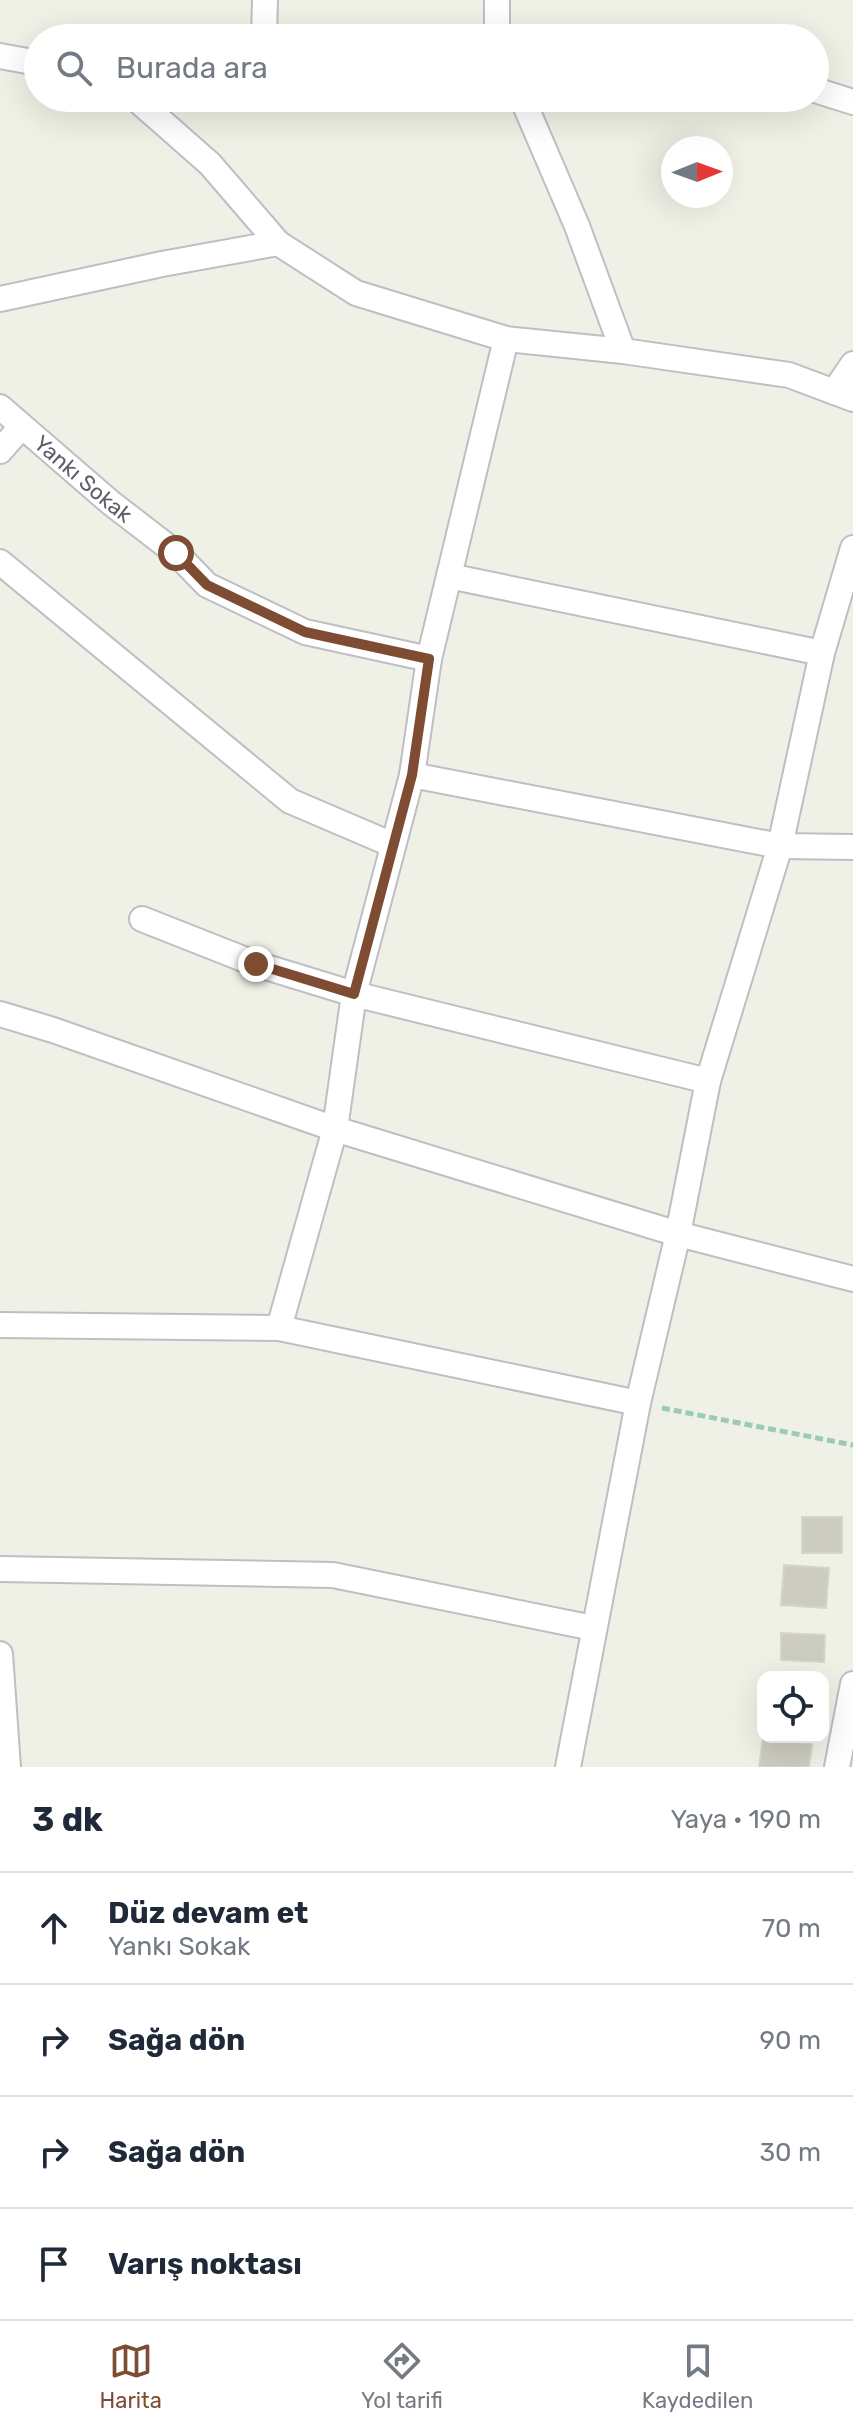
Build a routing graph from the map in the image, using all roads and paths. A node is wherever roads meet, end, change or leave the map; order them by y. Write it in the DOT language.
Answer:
graph roads {
  1 [pos="265,0"];
  2 [pos="497,0"];
  3 [pos="264,24"];
  4 [pos="497,24"];
  5 [pos="0,56"];
  6 [pos="24,60"];
  7 [pos="829,94"];
  8 [pos="853,102"];
  9 [pos="151,112"];
  10 [pos="528,112"];
  11 [pos="278,243"];
  12 [pos="0,299"];
  13 [pos="506,339"];
  14 [pos="623,351"];
  15 [pos="853,364"];
  16 [pos="844,396"];
  17 [pos="0,407"];
  18 [pos="21,427"];
  19 [pos="0,451"];
  20 [pos="853,548"];
  21 [pos="0,562"];
  22 [pos="449,576"];
  23 [pos="822,653"];
  24 [pos="429,659"];
  25 [pos="412,775"];
  26 [pos="393,845"];
  27 [pos="780,846"];
  28 [pos="853,847"];
  29 [pos="142,919"];
  30 [pos="354,994"];
  31 [pos="0,1014"];
  32 [pos="708,1081"];
  33 [pos="335,1129"];
  34 [pos="678,1234"];
  35 [pos="853,1279"];
  36 [pos="0,1325"];
  37 [pos="279,1328"];
  38 [pos="638,1403"];
  39 [pos="853,1445"];
  40 [pos="0,1569"];
  41 [pos="593,1628"];
  42 [pos="0,1654"];
  43 [pos="853,1684"];
  44 [pos="8,1767"];
  45 [pos="568,1767"];
  46 [pos="837,1767"];
  1 -- 3 [label="street"];
  2 -- 4 [label="street"];
  5 -- 6 [label="street"];
  7 -- 8 [label="street"];
  9 -- 11 [label="street"];
  10 -- 14 [label="street"];
  11 -- 12 [label="street"];
  11 -- 13 [label="street"];
  13 -- 14 [label="street"];
  13 -- 22 [label="street"];
  14 -- 16 [label="street"];
  15 -- 16 [label="street"];
  17 -- 18 [label="street, Yankı Sokak"];
  18 -- 19 [label="street"];
  18 -- 24 [label="street, Yankı Sokak"];
  20 -- 23 [label="street"];
  21 -- 26 [label="street"];
  22 -- 23 [label="street"];
  22 -- 24 [label="street"];
  23 -- 27 [label="street"];
  24 -- 25 [label="street"];
  25 -- 26 [label="street"];
  25 -- 27 [label="street"];
  26 -- 30 [label="street"];
  27 -- 28 [label="street"];
  27 -- 32 [label="street"];
  29 -- 30 [label="street"];
  30 -- 32 [label="street"];
  30 -- 33 [label="street"];
  31 -- 33 [label="street"];
  32 -- 34 [label="street"];
  33 -- 34 [label="street"];
  33 -- 37 [label="street"];
  34 -- 35 [label="street"];
  34 -- 38 [label="street"];
  36 -- 37 [label="street"];
  37 -- 38 [label="street"];
  38 -- 39 [label="path"];
  38 -- 41 [label="street"];
  40 -- 41 [label="street"];
  41 -- 45 [label="street"];
  42 -- 44 [label="street"];
  43 -- 46 [label="street"];
}
